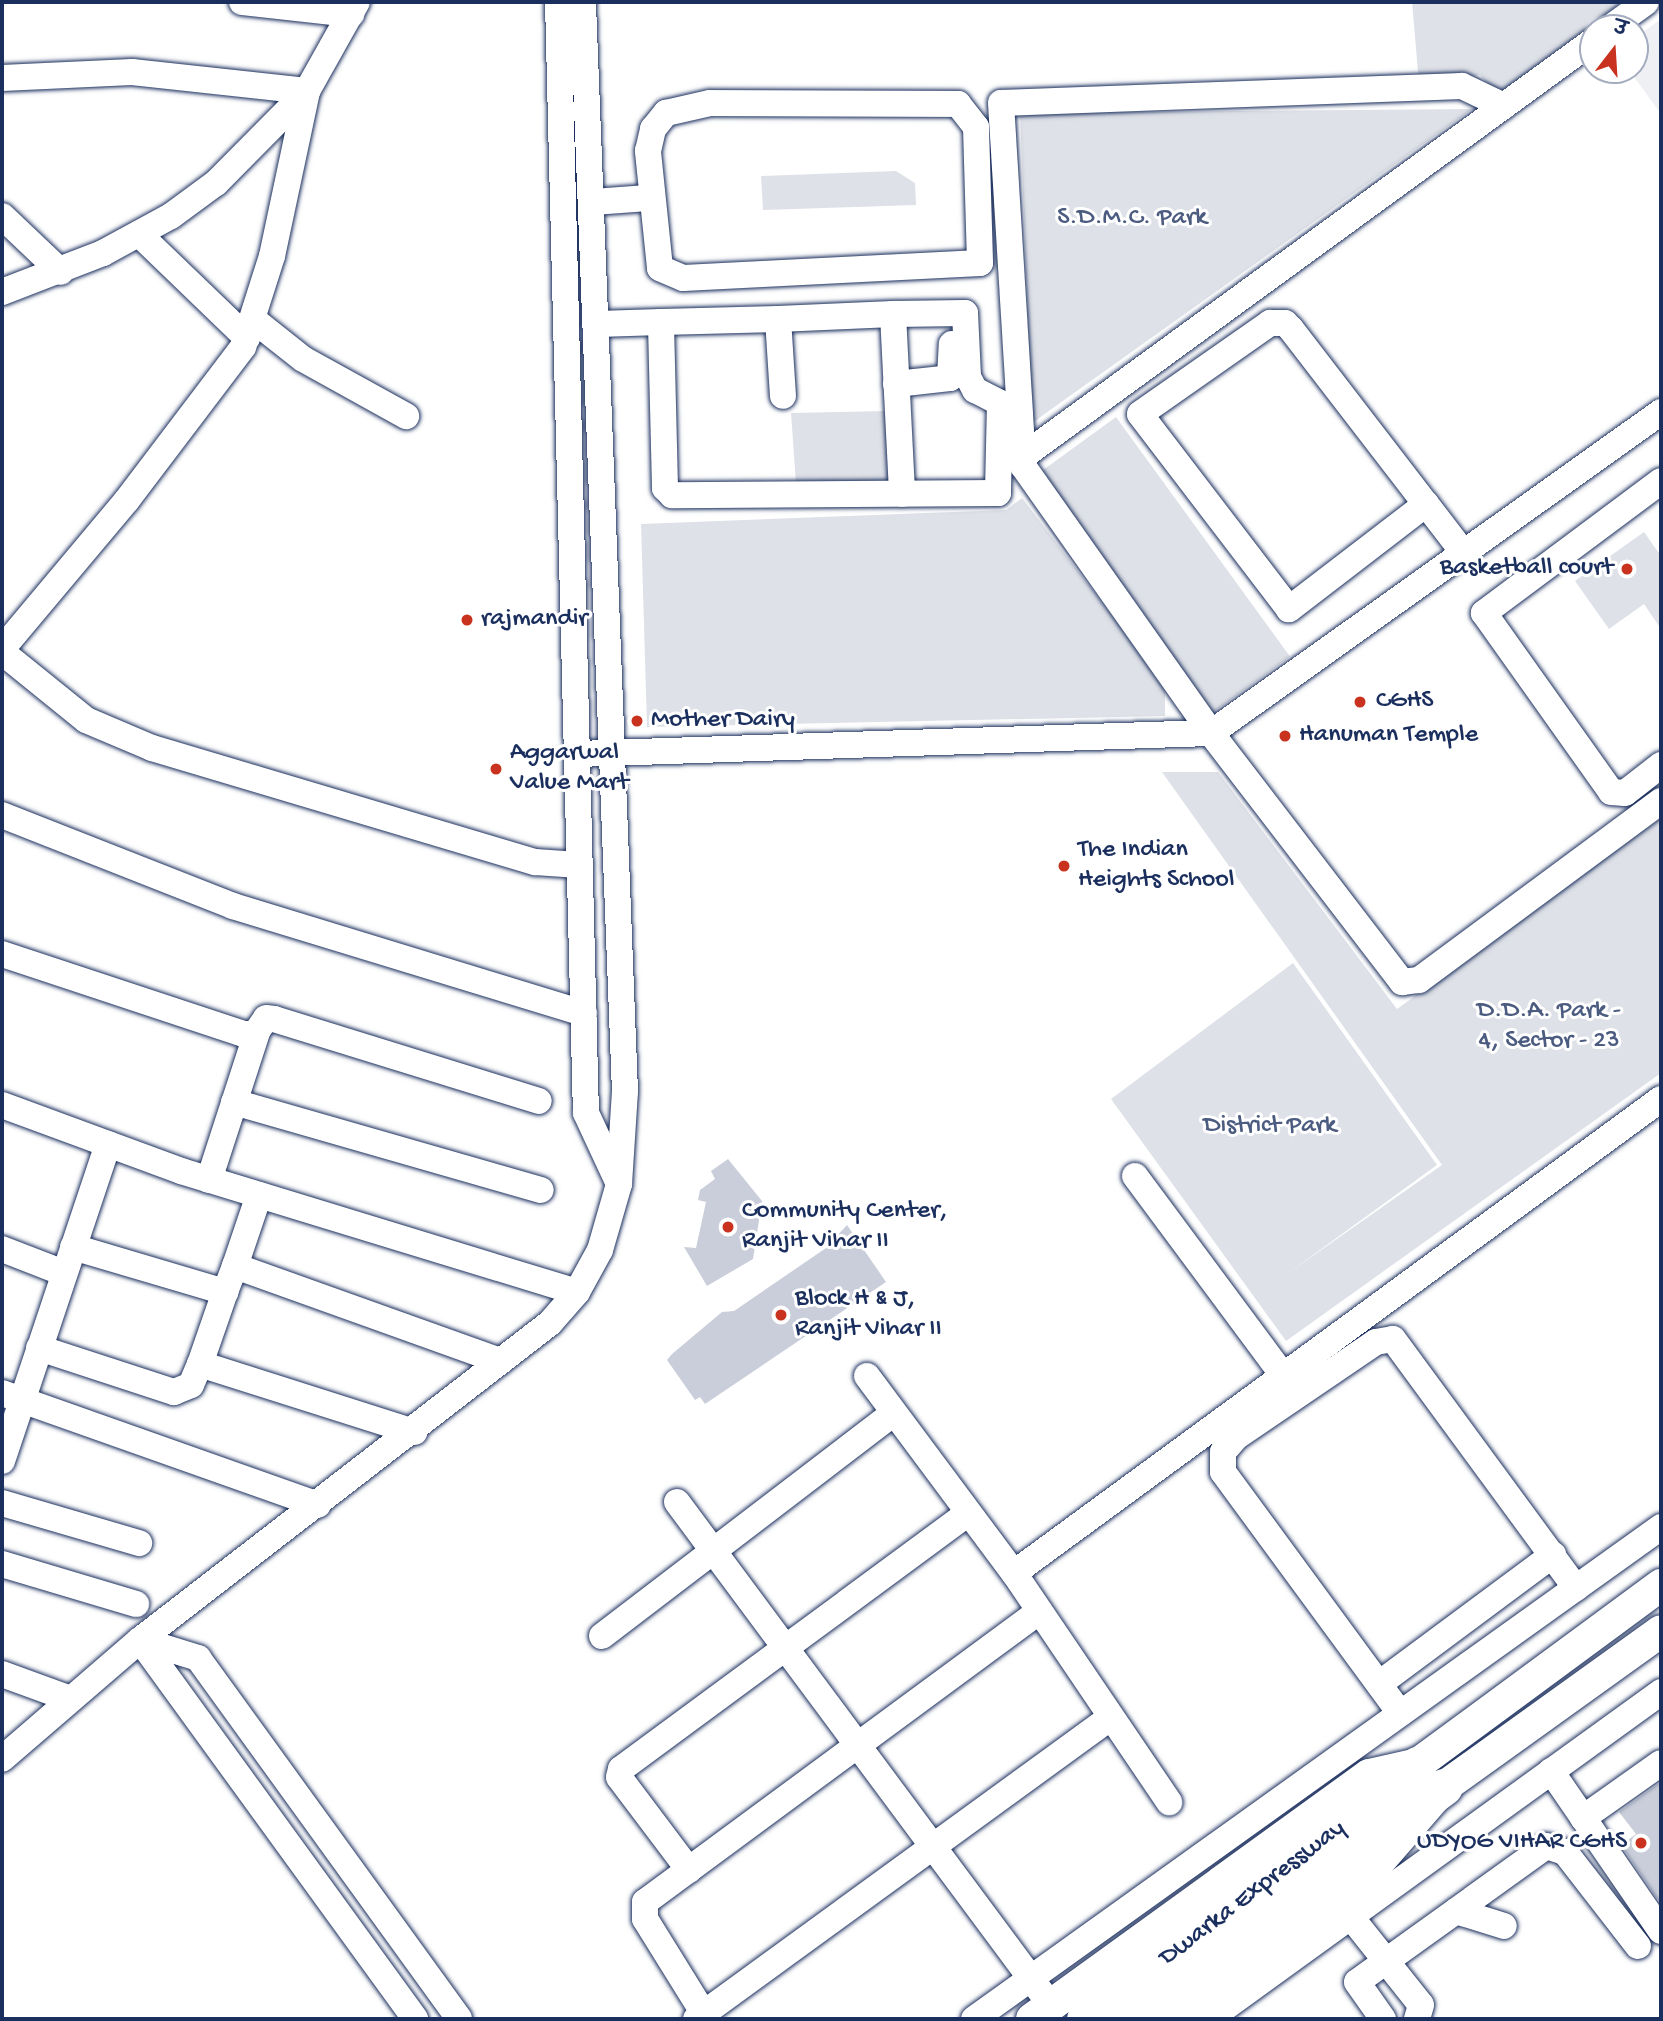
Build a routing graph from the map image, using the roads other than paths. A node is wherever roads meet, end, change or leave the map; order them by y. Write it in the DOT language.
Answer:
graph roads {
  1 [pos="242,2"];
  2 [pos="558,2"];
  3 [pos="583,2"];
  4 [pos="1646,2"];
  5 [pos="354,8"];
  6 [pos="1629,14"];
  7 [pos="1579,51"];
  8 [pos="2,78"];
  9 [pos="307,91"];
  10 [pos="1504,106"];
  11 [pos="648,198"];
  12 [pos="593,202"];
  13 [pos="2,216"];
  14 [pos="139,234"];
  15 [pos="61,272"];
  16 [pos="2,292"];
  17 [pos="893,314"];
  18 [pos="950,314"];
  19 [pos="778,319"];
  20 [pos="660,322"];
  21 [pos="598,324"];
  22 [pos="251,329"];
  23 [pos="897,384"];
  24 [pos="783,396"];
  25 [pos="406,416"];
  26 [pos="1659,419"];
  27 [pos="1022,457"];
  28 [pos="1661,481"];
  29 [pos="902,494"];
  30 [pos="1426,504"];
  31 [pos="1463,552"];
  32 [pos="2,651"];
  33 [pos="1211,733"];
  34 [pos="617,751"];
  35 [pos="577,754"];
  36 [pos="1661,765"];
  37 [pos="1661,801"];
  38 [pos="2,814"];
  39 [pos="579,865"];
  40 [pos="2,954"];
  41 [pos="584,1013"];
  42 [pos="257,1032"];
  43 [pos="1661,1099"];
  44 [pos="539,1101"];
  45 [pos="234,1102"];
  46 [pos="2,1105"];
  47 [pos="108,1144"];
  48 [pos="1135,1176"];
  49 [pos="209,1180"];
  50 [pos="619,1184"];
  51 [pos="541,1190"];
  52 [pos="260,1195"];
  53 [pos="73,1247"];
  54 [pos="2,1249"];
  55 [pos="235,1266"];
  56 [pos="64,1273"];
  57 [pos="225,1292"];
  58 [pos="577,1292"];
  59 [pos="39,1348"];
  60 [pos="500,1361"];
  61 [pos="200,1364"];
  62 [pos="1282,1374"];
  63 [pos="866,1376"];
  64 [pos="13,1397"];
  65 [pos="894,1413"];
  66 [pos="414,1432"];
  67 [pos="2,1461"];
  68 [pos="677,1502"];
  69 [pos="2,1503"];
  70 [pos="318,1506"];
  71 [pos="968,1513"];
  72 [pos="1661,1527"];
  73 [pos="139,1543"];
  74 [pos="713,1551"];
  75 [pos="1553,1555"];
  76 [pos="2,1563"];
  77 [pos="1014,1573"];
  78 [pos="1661,1585"];
  79 [pos="1576,1588"];
  80 [pos="136,1604"];
  81 [pos="1039,1611"];
  82 [pos="1661,1631"];
  83 [pos="603,1636"];
  84 [pos="140,1640"];
  85 [pos="786,1650"];
  86 [pos="2,1674"];
  87 [pos="1379,1684"];
  88 [pos="1661,1692"];
  89 [pos="68,1698"];
  90 [pos="1400,1713"];
  91 [pos="1111,1717"];
  92 [pos="858,1746"];
  93 [pos="2,1759"];
  94 [pos="1661,1763"];
  95 [pos="1551,1772"];
  96 [pos="1431,1776"];
  97 [pos="1168,1802"];
  98 [pos="1583,1818"];
  99 [pos="932,1847"];
  100 [pos="688,1870"];
  101 [pos="1456,1910"];
  102 [pos="1351,1917"];
  103 [pos="1504,1926"];
  104 [pos="1661,1931"];
  105 [pos="1638,1945"];
  106 [pos="1196,1954"];
  107 [pos="1386,1961"];
  108 [pos="1029,1978"];
  109 [pos="1056,2015"];
  110 [pos="700,2016"];
  111 [pos="415,2019"];
  112 [pos="460,2019"];
  113 [pos="974,2019"];
  114 [pos="1129,2019"];
  115 [pos="1177,2019"];
  116 [pos="1209,2019"];
  117 [pos="1383,2019"];
  118 [pos="1417,2019"];
  1 -- 5 [label="street"];
  2 -- 35 [label="street"];
  3 -- 12 [label="street"];
  4 -- 6 [label="street"];
  5 -- 9 [label="street"];
  7 -- 10 [label="street"];
  8 -- 9 [label="street"];
  9 -- 14 [label="street"];
  9 -- 22 [label="street"];
  10 -- 27 [label="street"];
  10 -- 27 [label="street"];
  11 -- 11 [label="street"];
  11 -- 12 [label="street"];
  12 -- 21 [label="street"];
  13 -- 15 [label="street"];
  14 -- 15 [label="street"];
  14 -- 22 [label="street"];
  15 -- 16 [label="street"];
  17 -- 18 [label="street"];
  17 -- 19 [label="street"];
  17 -- 23 [label="street"];
  18 -- 23 [label="street"];
  18 -- 29 [label="street"];
  19 -- 20 [label="street"];
  19 -- 24 [label="street"];
  20 -- 21 [label="street"];
  20 -- 29 [label="street"];
  21 -- 34 [label="street"];
  22 -- 25 [label="street"];
  22 -- 32 [label="street"];
  23 -- 29 [label="street"];
  26 -- 31 [label="street"];
  27 -- 33 [label="street"];
  28 -- 36 [label="street"];
  30 -- 30 [label="street"];
  30 -- 31 [label="street"];
  31 -- 33 [label="street"];
  32 -- 39 [label="street"];
  33 -- 34 [label="street"];
  33 -- 37 [label="street"];
  34 -- 35 [label="street"];
  34 -- 50 [label="street"];
  35 -- 39 [label="street"];
  38 -- 41 [label="street"];
  39 -- 41 [label="street"];
  40 -- 42 [label="street"];
  41 -- 50 [label="street"];
  42 -- 44 [label="street"];
  42 -- 45 [label="street"];
  43 -- 62 [label="street"];
  45 -- 49 [label="street"];
  45 -- 51 [label="street"];
  46 -- 47 [label="street"];
  47 -- 49 [label="street"];
  47 -- 53 [label="street"];
  48 -- 62 [label="street"];
  49 -- 52 [label="street"];
  50 -- 58 [label="street"];
  52 -- 55 [label="street"];
  52 -- 58 [label="street"];
  53 -- 56 [label="street"];
  53 -- 57 [label="street"];
  54 -- 56 [label="street"];
  55 -- 57 [label="street"];
  55 -- 60 [label="street"];
  56 -- 59 [label="street"];
  57 -- 61 [label="street"];
  58 -- 60 [label="street"];
  59 -- 61 [label="street"];
  59 -- 64 [label="street"];
  60 -- 66 [label="street"];
  61 -- 66 [label="street"];
  62 -- 77 [label="street"];
  63 -- 65 [label="street"];
  64 -- 67 [label="street"];
  64 -- 70 [label="street"];
  65 -- 71 [label="street"];
  65 -- 74 [label="street"];
  66 -- 70 [label="street"];
  68 -- 74 [label="street"];
  69 -- 73 [label="street"];
  70 -- 84 [label="street"];
  71 -- 77 [label="street"];
  71 -- 85 [label="street"];
  72 -- 79 [label="street"];
  74 -- 83 [label="street"];
  74 -- 85 [label="street"];
  75 -- 79 [label="street"];
  75 -- 87 [label="street"];
  75 -- 87 [label="street"];
  76 -- 80 [label="street"];
  77 -- 81 [label="street"];
  78 -- 96 [label="main road"];
  79 -- 90 [label="street"];
  81 -- 91 [label="street"];
  81 -- 92 [label="street"];
  82 -- 96 [label="main road"];
  84 -- 89 [label="street"];
  84 -- 111 [label="street"];
  84 -- 112 [label="street"];
  85 -- 92 [label="street"];
  85 -- 100 [label="street"];
  86 -- 89 [label="street"];
  87 -- 90 [label="street"];
  88 -- 95 [label="street"];
  89 -- 93 [label="street"];
  90 -- 108 [label="street"];
  91 -- 97 [label="street"];
  91 -- 99 [label="street"];
  92 -- 99 [label="street"];
  92 -- 100 [label="street"];
  94 -- 98 [label="street"];
  95 -- 98 [label="street"];
  95 -- 102 [label="street"];
  96 -- 106 [label="highway, Dwarka Expressway"];
  96 -- 109 [label="main road"];
  96 -- 115 [label="main road"];
  98 -- 104 [label="street"];
  99 -- 108 [label="street"];
  99 -- 110 [label="street"];
  100 -- 110 [label="street"];
  101 -- 103 [label="street"];
  101 -- 105 [label="street"];
  101 -- 107 [label="street"];
  102 -- 107 [label="street"];
  102 -- 116 [label="street"];
  106 -- 109 [label="highway, Dwarka Expressway"];
  106 -- 114 [label="highway, Dwarka Expressway"];
  107 -- 117 [label="street"];
  107 -- 118 [label="street"];
  108 -- 109 [label="street"];
  108 -- 113 [label="street"];
}
